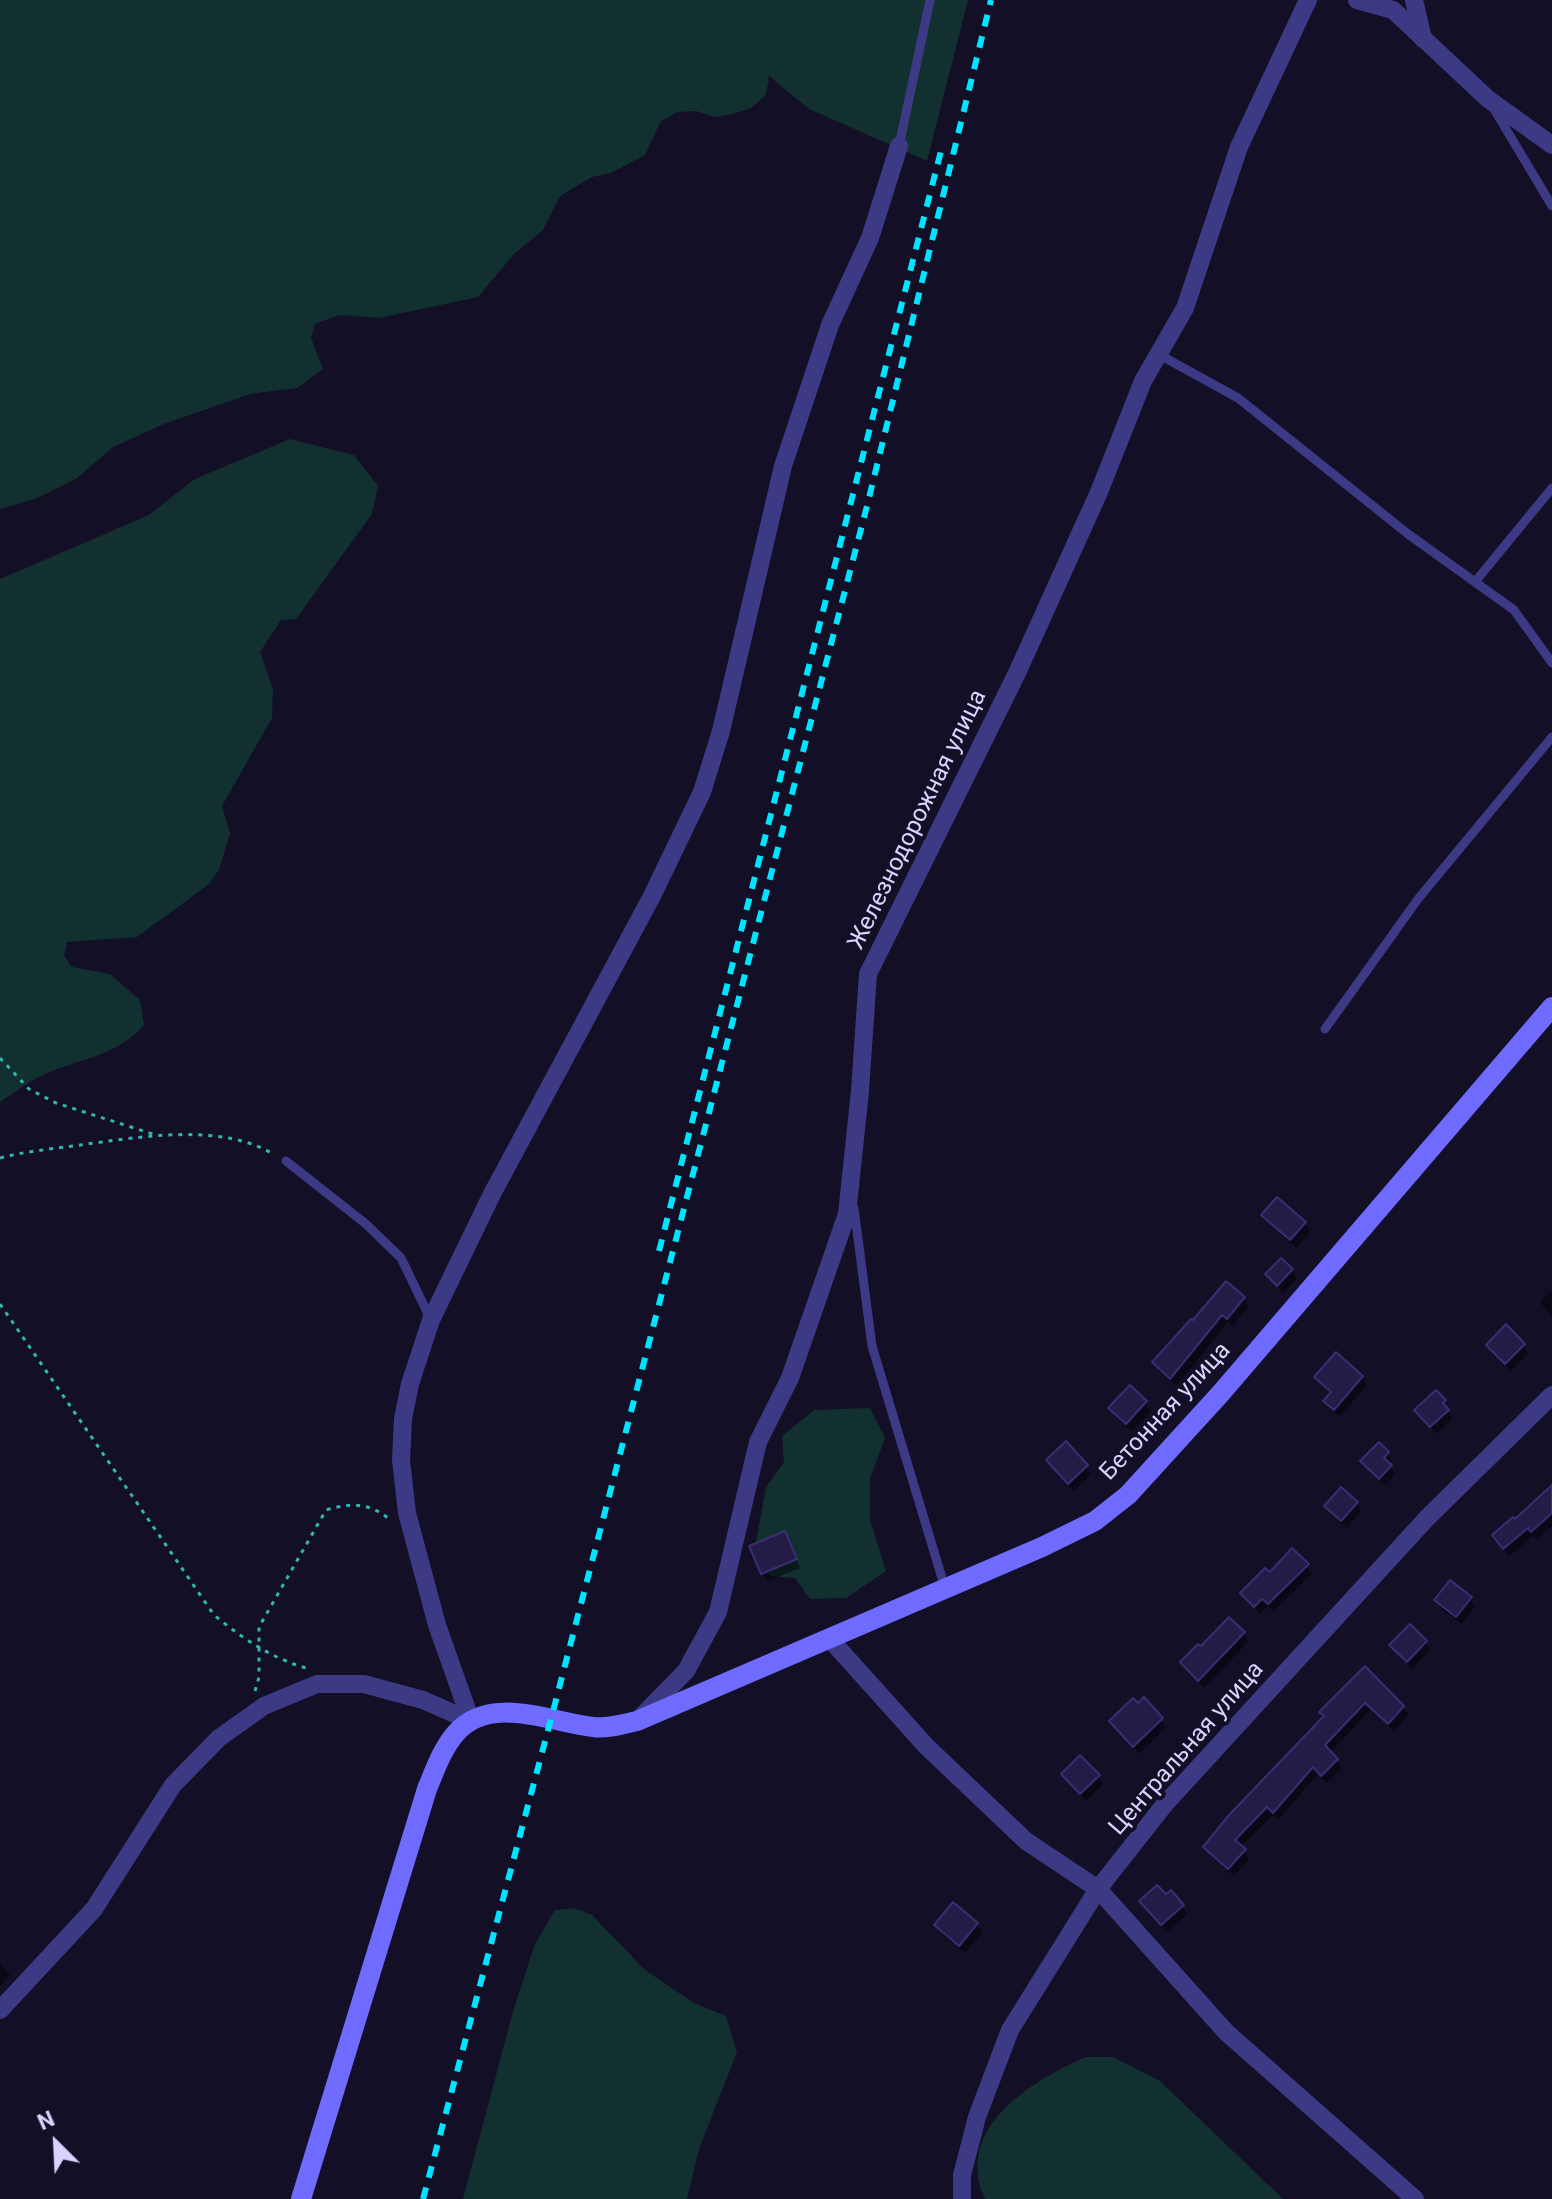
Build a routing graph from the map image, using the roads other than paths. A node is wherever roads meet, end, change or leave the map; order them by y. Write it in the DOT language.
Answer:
graph roads {
  1 [pos="930,0"];
  2 [pos="1308,0"];
  3 [pos="1357,0"];
  4 [pos="1414,0"];
  5 [pos="1423,39"];
  6 [pos="1488,99"];
  7 [pos="1552,145"];
  8 [pos="899,146"];
  9 [pos="1552,206"];
  10 [pos="1158,354"];
  11 [pos="1552,488"];
  12 [pos="1475,582"];
  13 [pos="1552,663"];
  14 [pos="1552,737"];
  15 [pos="1552,1007"];
  16 [pos="1325,1029"];
  17 [pos="286,1161"];
  18 [pos="851,1181"];
  19 [pos="431,1320"];
  20 [pos="1552,1395"];
  21 [pos="945,1588"];
  22 [pos="829,1638"];
  23 [pos="471,1721"];
  24 [pos="637,1721"];
  25 [pos="1098,1889"];
  26 [pos="0,2010"];
  27 [pos="301,2199"];
  28 [pos="962,2199"];
  29 [pos="1415,2199"];
  1 -- 8 [label="lane"];
  2 -- 10 [label="street, Железнодорожная улица"];
  3 -- 5 [label="street"];
  4 -- 5 [label="street"];
  5 -- 6 [label="street"];
  6 -- 7 [label="street"];
  6 -- 9 [label="lane"];
  8 -- 19 [label="street"];
  10 -- 12 [label="lane"];
  10 -- 18 [label="street, Железнодорожная улица"];
  11 -- 12 [label="lane"];
  12 -- 13 [label="lane"];
  14 -- 16 [label="lane"];
  15 -- 21 [label="main road, Бетонная улица"];
  17 -- 19 [label="lane"];
  18 -- 21 [label="lane"];
  18 -- 24 [label="street, Железнодорожная улица"];
  19 -- 23 [label="street"];
  20 -- 25 [label="street, Центральная улица"];
  21 -- 22 [label="main road, Бетонная улица"];
  22 -- 24 [label="main road, Бетонная улица"];
  22 -- 25 [label="street"];
  23 -- 24 [label="main road, Бетонная улица"];
  23 -- 26 [label="street"];
  23 -- 27 [label="main road"];
  25 -- 28 [label="street, Центральная улица"];
  25 -- 29 [label="street"];
}
